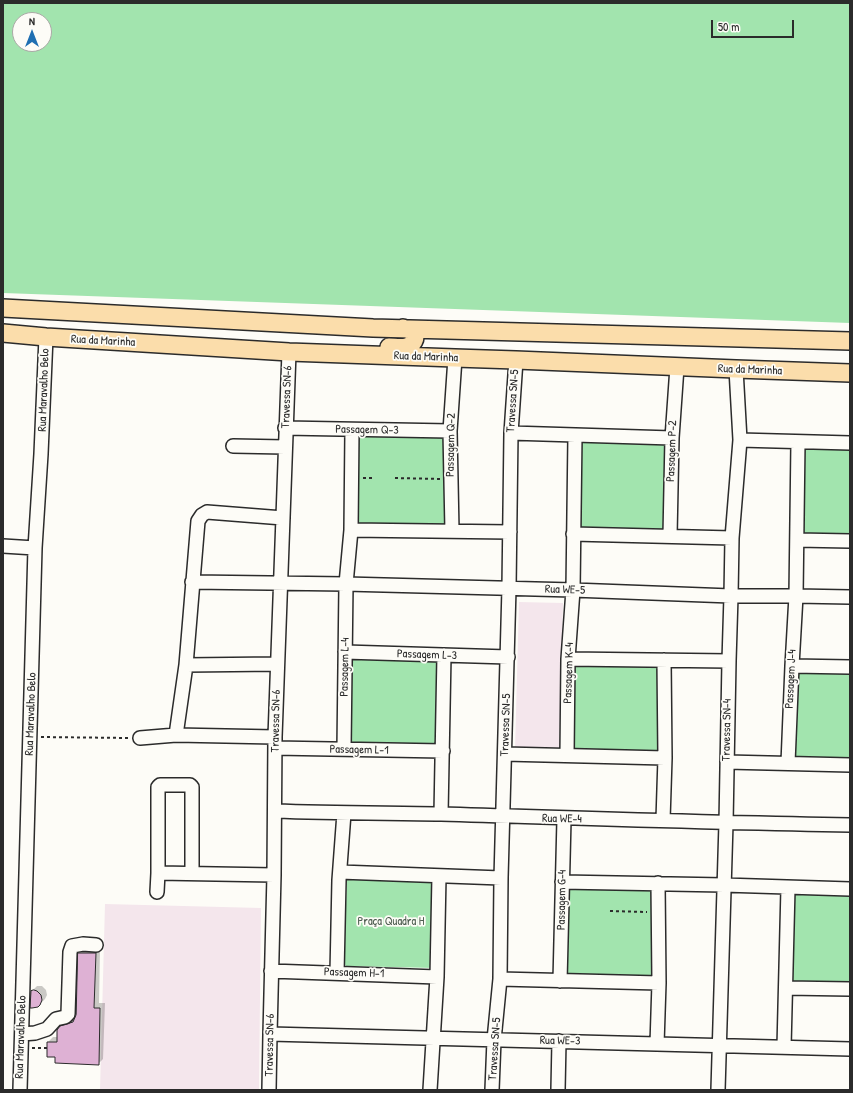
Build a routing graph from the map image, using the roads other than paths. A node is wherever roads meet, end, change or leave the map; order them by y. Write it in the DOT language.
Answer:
graph roads {
  1 [pos="3,308"];
  2 [pos="403,328"];
  3 [pos="3,333"];
  4 [pos="46,338"];
  5 [pos="850,341"];
  6 [pos="289,352"];
  7 [pos="315,353"];
  8 [pos="454,358"];
  9 [pos="516,360"];
  10 [pos="677,366"];
  11 [pos="736,369"];
  12 [pos="850,373"];
  13 [pos="285,428"];
  14 [pos="352,430"];
  15 [pos="450,431"];
  16 [pos="511,433"];
  17 [pos="575,435"];
  18 [pos="672,438"];
  19 [pos="740,440"];
  20 [pos="798,442"];
  21 [pos="850,443"];
  22 [pos="233,446"];
  23 [pos="284,447"];
  24 [pos="283,518"];
  25 [pos="351,530"];
  26 [pos="452,531"];
  27 [pos="510,532"];
  28 [pos="573,534"];
  29 [pos="670,536"];
  30 [pos="732,538"];
  31 [pos="797,540"];
  32 [pos="850,541"];
  33 [pos="3,546"];
  34 [pos="35,548"];
  35 [pos="192,582"];
  36 [pos="280,583"];
  37 [pos="346,584"];
  38 [pos="509,588"];
  39 [pos="573,590"];
  40 [pos="732,596"];
  41 [pos="796,596"];
  42 [pos="850,597"];
  43 [pos="345,652"];
  44 [pos="444,655"];
  45 [pos="508,657"];
  46 [pos="568,659"];
  47 [pos="664,660"];
  48 [pos="729,661"];
  49 [pos="277,664"];
  50 [pos="186,665"];
  51 [pos="792,666"];
  52 [pos="850,667"];
  53 [pos="176,735"];
  54 [pos="140,738"];
  55 [pos="275,743"];
  56 [pos="344,749"];
  57 [pos="442,751"];
  58 [pos="505,754"];
  59 [pos="567,755"];
  60 [pos="665,758"];
  61 [pos="727,762"];
  62 [pos="788,763"];
  63 [pos="850,765"];
  64 [pos="274,811"];
  65 [pos="344,813"];
  66 [pos="441,814"];
  67 [pos="503,817"];
  68 [pos="564,819"];
  69 [pos="663,820"];
  70 [pos="726,824"];
  71 [pos="850,825"];
  72 [pos="340,872"];
  73 [pos="158,873"];
  74 [pos="192,873"];
  75 [pos="274,875"];
  76 [pos="439,876"];
  77 [pos="501,878"];
  78 [pos="562,882"];
  79 [pos="658,883"];
  80 [pos="724,885"];
  81 [pos="788,888"];
  82 [pos="850,889"];
  83 [pos="157,892"];
  84 [pos="96,945"];
  85 [pos="271,971"];
  86 [pos="337,973"];
  87 [pos="437,977"];
  88 [pos="500,979"];
  89 [pos="560,981"];
  90 [pos="659,983"];
  91 [pos="786,988"];
  92 [pos="850,989"];
  93 [pos="22,1034"];
  94 [pos="270,1034"];
  95 [pos="433,1038"];
  96 [pos="494,1040"];
  97 [pos="558,1041"];
  98 [pos="657,1044"];
  99 [pos="719,1046"];
  100 [pos="784,1047"];
  101 [pos="850,1049"];
  102 [pos="20,1090"];
  103 [pos="269,1090"];
  104 [pos="430,1090"];
  105 [pos="492,1090"];
  106 [pos="558,1090"];
  107 [pos="718,1090"];
  1 -- 2 [label="main road"];
  2 -- 5 [label="main road"];
  2 -- 7 [label="main road"];
  3 -- 4 [label="main road, Rua da Marinha"];
  4 -- 6 [label="main road, Rua da Marinha"];
  4 -- 34 [label="street, Rua Maravalho Belo"];
  6 -- 7 [label="main road, Rua da Marinha"];
  6 -- 13 [label="street, Travessa SN-6"];
  7 -- 8 [label="main road, Rua da Marinha"];
  8 -- 9 [label="main road, Rua da Marinha"];
  8 -- 15 [label="street, Passagem Q-2"];
  9 -- 10 [label="main road, Rua da Marinha"];
  9 -- 16 [label="street, Travessa SN-5"];
  10 -- 11 [label="main road, Rua da Marinha"];
  10 -- 18 [label="street, Passagem P-2"];
  11 -- 12 [label="main road, Rua da Marinha"];
  11 -- 19 [label="street, Travessa SN-4"];
  13 -- 14 [label="street, Passagem Q-3"];
  13 -- 23 [label="street, Travessa SN-6"];
  14 -- 15 [label="street, Passagem Q-3"];
  14 -- 25 [label="street, Passagem L-4"];
  15 -- 26 [label="street, Passagem Q-2"];
  16 -- 17 [label="street"];
  16 -- 27 [label="street, Travessa SN-5"];
  17 -- 18 [label="street"];
  17 -- 28 [label="street, Passagem K-4"];
  18 -- 29 [label="street, Passagem P-2"];
  19 -- 20 [label="street"];
  19 -- 30 [label="street, Travessa SN-4"];
  20 -- 21 [label="street"];
  20 -- 31 [label="street, Passagem J-4"];
  22 -- 23 [label="street"];
  23 -- 24 [label="street, Travessa SN-6"];
  24 -- 35 [label="street"];
  24 -- 36 [label="street, Travessa SN-6"];
  25 -- 26 [label="street"];
  25 -- 37 [label="street, Passagem L-4"];
  26 -- 27 [label="street"];
  27 -- 38 [label="street, Travessa SN-5"];
  28 -- 29 [label="street"];
  28 -- 39 [label="street, Passagem K-4"];
  29 -- 30 [label="street"];
  30 -- 40 [label="street, Travessa SN-4"];
  31 -- 32 [label="street"];
  31 -- 41 [label="street, Passagem J-4"];
  33 -- 34 [label="street"];
  34 -- 93 [label="street, Rua Maravalho Belo"];
  35 -- 36 [label="street, Rua WE-5"];
  35 -- 50 [label="street"];
  36 -- 37 [label="street, Rua WE-5"];
  36 -- 49 [label="street, Travessa SN-6"];
  37 -- 38 [label="street, Rua WE-5"];
  37 -- 43 [label="street, Passagem L-4"];
  38 -- 39 [label="street, Rua WE-5"];
  38 -- 45 [label="street, Travessa SN-5"];
  39 -- 40 [label="street, Rua WE-5"];
  39 -- 46 [label="street, Passagem K-4"];
  40 -- 41 [label="street, Rua WE-5"];
  40 -- 48 [label="street, Travessa SN-4"];
  41 -- 42 [label="street, Rua WE-5"];
  41 -- 51 [label="street, Passagem J-4"];
  43 -- 44 [label="street, Passagem L-3"];
  43 -- 56 [label="street, Passagem L-4"];
  44 -- 45 [label="street, Passagem L-3"];
  44 -- 57 [label="street"];
  45 -- 58 [label="street, Travessa SN-5"];
  46 -- 47 [label="street"];
  46 -- 59 [label="street, Passagem K-4"];
  47 -- 48 [label="street"];
  47 -- 60 [label="street"];
  48 -- 61 [label="street, Travessa SN-4"];
  49 -- 50 [label="street"];
  49 -- 55 [label="street, Travessa SN-6"];
  50 -- 53 [label="street"];
  51 -- 52 [label="street"];
  51 -- 62 [label="street, Passagem J-4"];
  53 -- 54 [label="street, Passagem L-1"];
  53 -- 55 [label="street, Passagem L-1"];
  55 -- 56 [label="street, Passagem L-1"];
  55 -- 64 [label="street, Travessa SN-6"];
  56 -- 57 [label="street, Passagem L-1"];
  57 -- 66 [label="street"];
  58 -- 59 [label="street"];
  58 -- 67 [label="street, Travessa SN-5"];
  59 -- 60 [label="street"];
  60 -- 69 [label="street"];
  61 -- 62 [label="street"];
  61 -- 70 [label="street, Travessa SN-4"];
  62 -- 63 [label="street"];
  64 -- 65 [label="street, Rua WE-4"];
  64 -- 75 [label="street, Travessa SN-6"];
  65 -- 66 [label="street, Rua WE-4"];
  65 -- 72 [label="street"];
  66 -- 67 [label="street, Rua WE-4"];
  67 -- 68 [label="street, Rua WE-4"];
  67 -- 77 [label="street, Travessa SN-5"];
  68 -- 69 [label="street, Rua WE-4"];
  68 -- 78 [label="street, Passagem G-4"];
  69 -- 70 [label="street, Rua WE-4"];
  70 -- 71 [label="street, Rua WE-4"];
  70 -- 80 [label="street, Travessa SN-4"];
  72 -- 76 [label="street"];
  72 -- 86 [label="street"];
  73 -- 74 [label="street"];
  73 -- 74 [label="street"];
  73 -- 83 [label="street"];
  74 -- 75 [label="street"];
  75 -- 85 [label="street, Travessa SN-6"];
  76 -- 77 [label="street"];
  76 -- 87 [label="street"];
  77 -- 88 [label="street, Travessa SN-5"];
  78 -- 79 [label="street"];
  78 -- 89 [label="street, Passagem G-4"];
  79 -- 80 [label="street"];
  79 -- 90 [label="street"];
  80 -- 81 [label="street"];
  80 -- 99 [label="street, Travessa SN-4"];
  81 -- 82 [label="street"];
  81 -- 91 [label="street"];
  84 -- 93 [label="street"];
  85 -- 86 [label="street, Passagem H-1"];
  85 -- 94 [label="street, Travessa SN-6"];
  86 -- 87 [label="street, Passagem H-1"];
  87 -- 95 [label="street"];
  88 -- 89 [label="street"];
  88 -- 96 [label="street, Travessa SN-5"];
  89 -- 90 [label="street"];
  90 -- 98 [label="street"];
  91 -- 92 [label="street"];
  91 -- 100 [label="street"];
  93 -- 102 [label="street, Rua Maravalho Belo"];
  94 -- 95 [label="street, Rua WE-3"];
  94 -- 103 [label="street, Travessa SN-6"];
  95 -- 96 [label="street, Rua WE-3"];
  95 -- 104 [label="street"];
  96 -- 97 [label="street, Rua WE-3"];
  96 -- 105 [label="street, Travessa SN-5"];
  97 -- 98 [label="street, Rua WE-3"];
  97 -- 106 [label="street"];
  98 -- 99 [label="street, Rua WE-3"];
  99 -- 100 [label="street, Rua WE-3"];
  99 -- 107 [label="street, Travessa SN-4"];
  100 -- 101 [label="street, Rua WE-3"];
}
